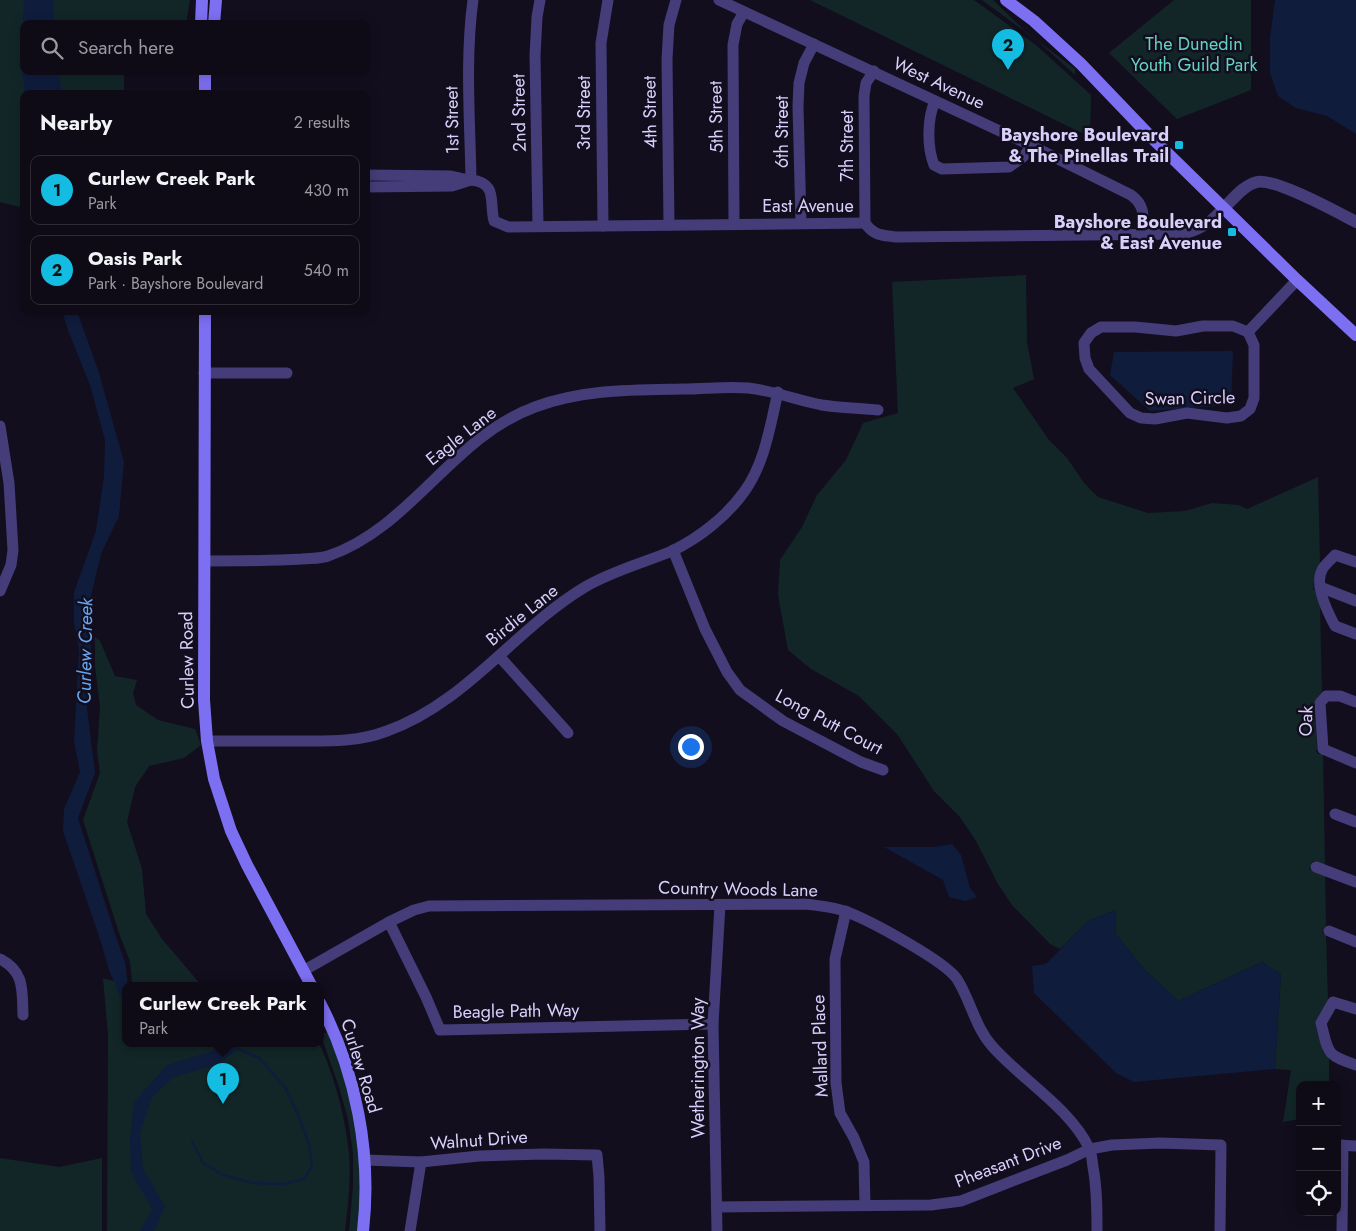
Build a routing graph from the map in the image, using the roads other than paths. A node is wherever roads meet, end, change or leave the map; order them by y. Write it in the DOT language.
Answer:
graph roads {
  1 [pos="202,0"];
  2 [pos="216,0"];
  3 [pos="473,0"];
  4 [pos="540,0"];
  5 [pos="608,0"];
  6 [pos="676,0"];
  7 [pos="719,0"];
  8 [pos="1006,0"];
  9 [pos="744,12"];
  10 [pos="201,20"];
  11 [pos="214,20"];
  12 [pos="814,44"];
  13 [pos="874,72"];
  14 [pos="205,75"];
  15 [pos="205,90"];
  16 [pos="935,101"];
  17 [pos="1032,146"];
  18 [pos="370,175"];
  19 [pos="471,180"];
  20 [pos="370,187"];
  21 [pos="1224,208"];
  22 [pos="1356,222"];
  23 [pos="800,223"];
  24 [pos="866,223"];
  25 [pos="734,224"];
  26 [pos="669,225"];
  27 [pos="538,226"];
  28 [pos="603,226"];
  29 [pos="1143,234"];
  30 [pos="1297,280"];
  31 [pos="205,315"];
  32 [pos="1248,332"];
  33 [pos="1356,335"];
  34 [pos="204,373"];
  35 [pos="287,373"];
  36 [pos="778,392"];
  37 [pos="878,410"];
  38 [pos="0,426"];
  39 [pos="4,467"];
  40 [pos="673,550"];
  41 [pos="204,561"];
  42 [pos="1356,562"];
  43 [pos="1320,587"];
  44 [pos="0,592"];
  45 [pos="1356,601"];
  46 [pos="1356,634"];
  47 [pos="499,656"];
  48 [pos="1356,702"];
  49 [pos="568,733"];
  50 [pos="207,740"];
  51 [pos="1356,763"];
  52 [pos="883,770"];
  53 [pos="1335,814"];
  54 [pos="1356,822"];
  55 [pos="1316,867"];
  56 [pos="1356,882"];
  57 [pos="720,905"];
  58 [pos="846,911"];
  59 [pos="390,922"];
  60 [pos="1329,931"];
  61 [pos="1356,942"];
  62 [pos="0,959"];
  63 [pos="303,971"];
  64 [pos="309,982"];
  65 [pos="1356,1009"];
  66 [pos="324,1011"];
  67 [pos="23,1015"];
  68 [pos="713,1024"];
  69 [pos="1356,1065"];
  70 [pos="1341,1145"];
  71 [pos="1356,1146"];
  72 [pos="1090,1149"];
  73 [pos="365,1160"];
  74 [pos="421,1162"];
  75 [pos="1341,1171"];
  76 [pos="865,1206"];
  77 [pos="716,1207"];
  78 [pos="363,1231"];
  79 [pos="410,1231"];
  80 [pos="600,1231"];
  81 [pos="717,1231"];
  82 [pos="1097,1231"];
  83 [pos="1220,1231"];
  84 [pos="1342,1231"];
  1 -- 10 [label="main road"];
  2 -- 11 [label="main road"];
  3 -- 19 [label="street, 1st Street"];
  4 -- 27 [label="street, 2nd Street"];
  5 -- 28 [label="street, 3rd Street"];
  6 -- 26 [label="street, 4th Street"];
  7 -- 9 [label="street, West Avenue"];
  8 -- 21 [label="main road"];
  9 -- 12 [label="street, West Avenue"];
  9 -- 25 [label="street, 5th Street"];
  12 -- 13 [label="street, West Avenue"];
  12 -- 23 [label="street, 6th Street"];
  13 -- 16 [label="street, West Avenue"];
  13 -- 24 [label="street, 7th Street"];
  14 -- 15 [label="main road"];
  16 -- 17 [label="street, West Avenue"];
  16 -- 17 [label="street"];
  17 -- 29 [label="street, West Avenue"];
  18 -- 19 [label="street"];
  19 -- 20 [label="street"];
  19 -- 27 [label="street, East Avenue"];
  21 -- 22 [label="street"];
  21 -- 29 [label="street, East Avenue"];
  21 -- 30 [label="main road"];
  23 -- 24 [label="street, East Avenue"];
  23 -- 25 [label="street, East Avenue"];
  24 -- 29 [label="street, East Avenue"];
  25 -- 26 [label="street, East Avenue"];
  26 -- 28 [label="street, East Avenue"];
  27 -- 28 [label="street, East Avenue"];
  30 -- 32 [label="street"];
  30 -- 33 [label="main road"];
  31 -- 34 [label="main road, Curlew Road"];
  32 -- 32 [label="street, Swan Circle"];
  34 -- 35 [label="street"];
  34 -- 41 [label="main road, Curlew Road"];
  36 -- 37 [label="street, Eagle Lane"];
  36 -- 40 [label="street, Birdie Lane"];
  36 -- 41 [label="street, Eagle Lane"];
  38 -- 39 [label="street"];
  39 -- 44 [label="street"];
  40 -- 47 [label="street, Birdie Lane"];
  40 -- 52 [label="street, Long Putt Court"];
  41 -- 50 [label="main road, Curlew Road"];
  42 -- 43 [label="street"];
  43 -- 45 [label="street"];
  43 -- 46 [label="street"];
  47 -- 49 [label="street"];
  47 -- 50 [label="street, Birdie Lane"];
  48 -- 51 [label="street, Oak"];
  50 -- 63 [label="main road, Curlew Road"];
  53 -- 54 [label="street"];
  55 -- 56 [label="street"];
  57 -- 58 [label="street, Country Woods Lane"];
  57 -- 59 [label="street, Country Woods Lane"];
  57 -- 68 [label="street, Wetherington Way"];
  58 -- 72 [label="street, Country Woods Lane"];
  58 -- 76 [label="street, Mallard Place"];
  59 -- 63 [label="street, Country Woods Lane"];
  59 -- 68 [label="street, Beagle Path Way"];
  60 -- 61 [label="street"];
  62 -- 67 [label="street"];
  63 -- 64 [label="main road, Curlew Road"];
  65 -- 69 [label="street"];
  66 -- 73 [label="main road, Curlew Road"];
  68 -- 77 [label="street, Wetherington Way"];
  70 -- 71 [label="street"];
  72 -- 76 [label="street, Pheasant Drive"];
  72 -- 82 [label="street, Country Woods Lane"];
  72 -- 83 [label="street, Pheasant Drive"];
  73 -- 74 [label="street, Walnut Drive"];
  73 -- 78 [label="main road, Curlew Road"];
  74 -- 79 [label="street"];
  74 -- 80 [label="street, Walnut Drive"];
  75 -- 84 [label="street"];
  76 -- 77 [label="street, Pheasant Drive"];
  77 -- 81 [label="street, Wetherington Way"];
}
